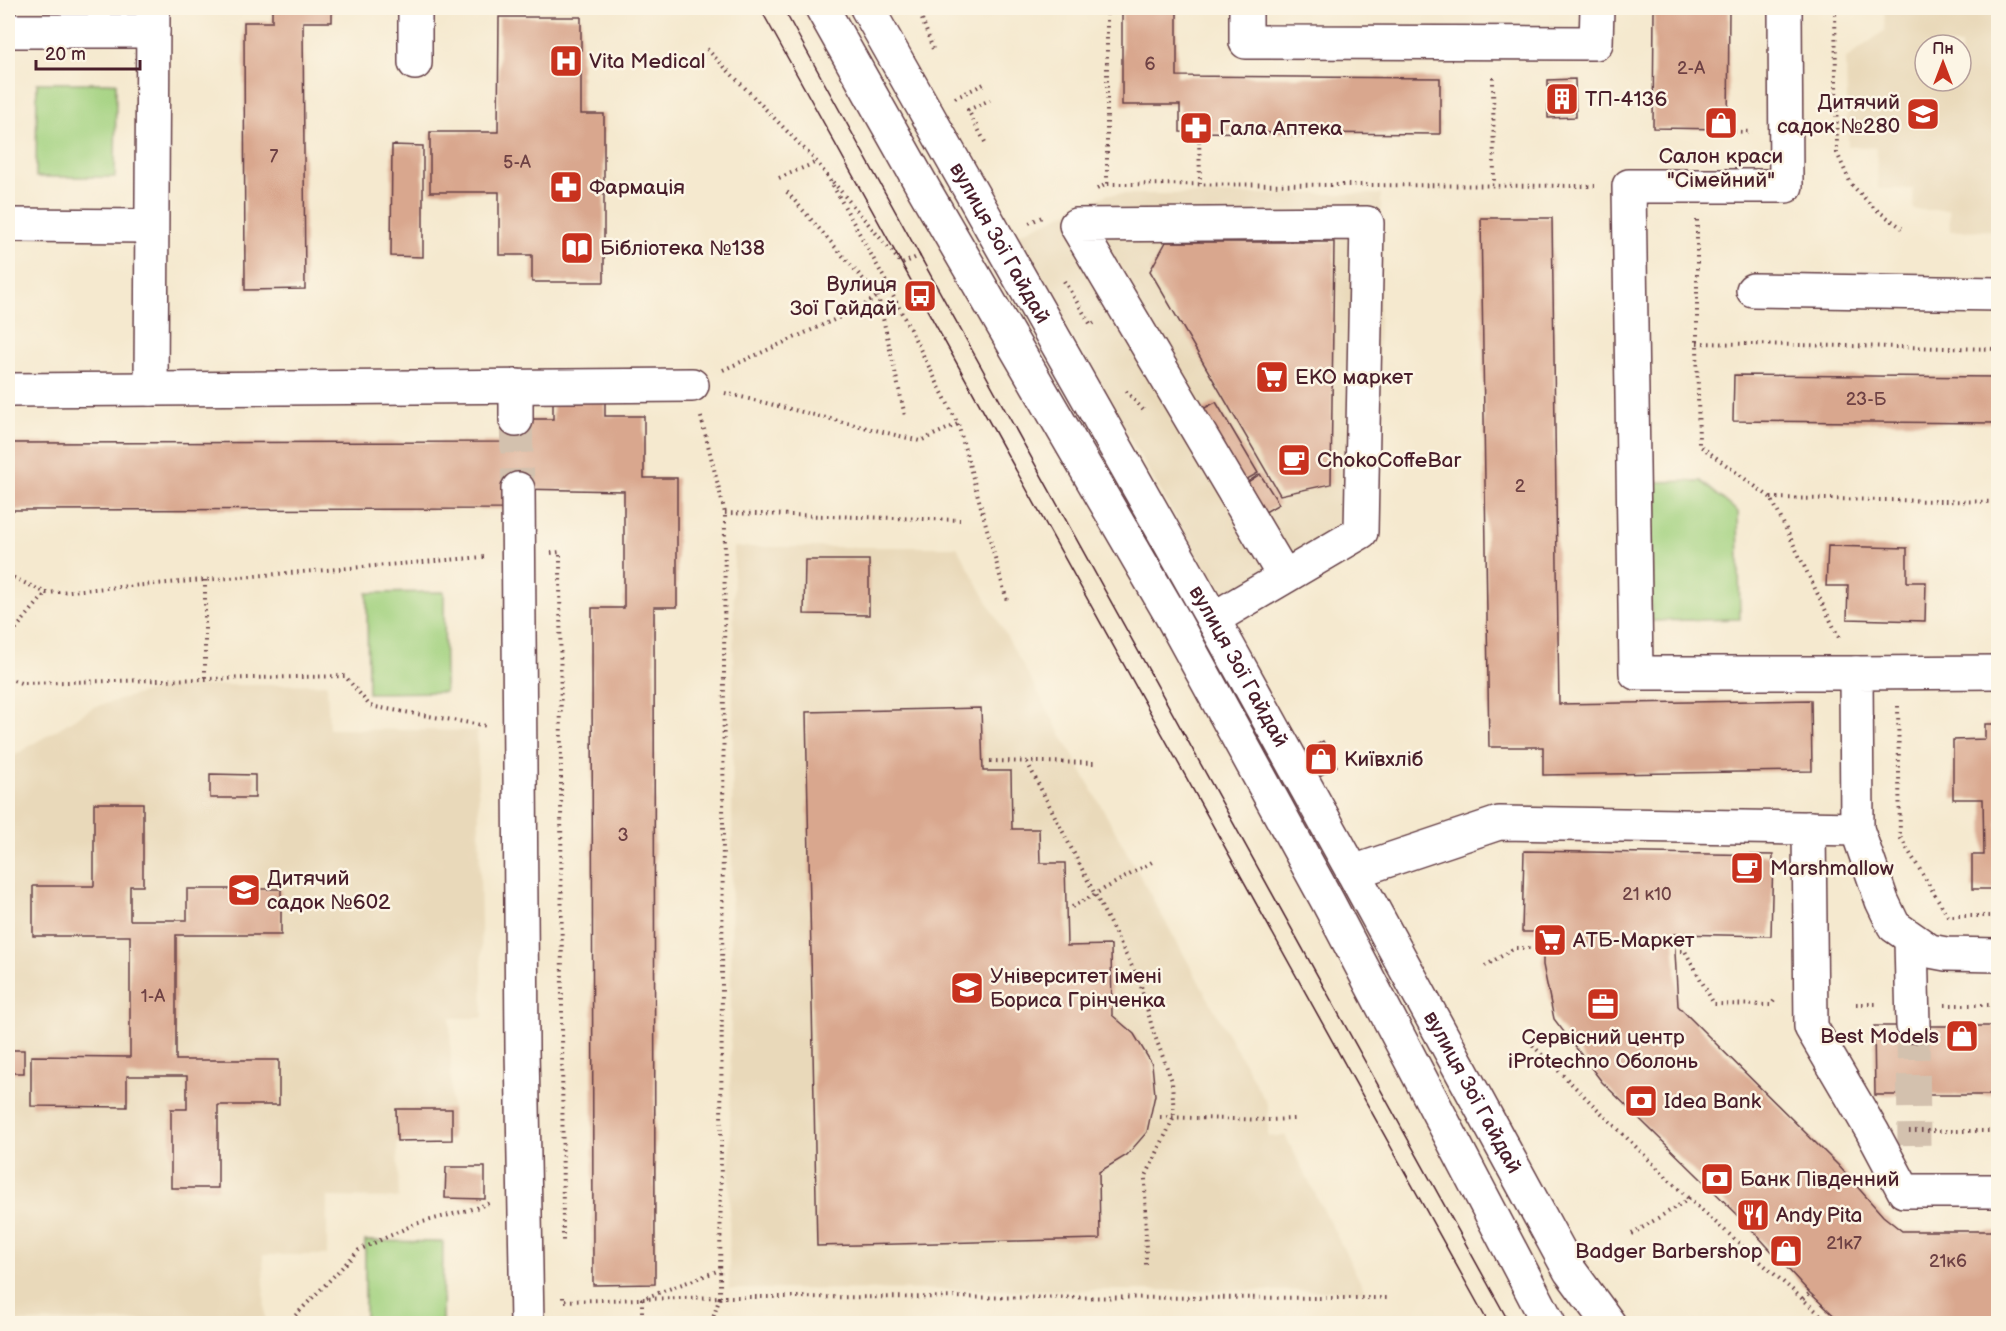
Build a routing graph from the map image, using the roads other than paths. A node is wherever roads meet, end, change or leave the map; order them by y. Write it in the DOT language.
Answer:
graph roads {
  1 [pos="415,8"];
  2 [pos="822,8"];
  3 [pos="867,8"];
  4 [pos="1246,8"];
  5 [pos="1596,8"];
  6 [pos="1785,8"];
  7 [pos="153,19"];
  8 [pos="8,31"];
  9 [pos="415,63"];
  10 [pos="8,225"];
  11 [pos="151,226"];
  12 [pos="1753,290"];
  13 [pos="1998,294"];
  14 [pos="692,385"];
  15 [pos="516,386"];
  16 [pos="151,389"];
  17 [pos="8,390"];
  18 [pos="516,420"];
  19 [pos="518,489"];
  20 [pos="1284,576"];
  21 [pos="1213,619"];
  22 [pos="1998,672"];
  23 [pos="1856,673"];
  24 [pos="1809,828"];
  25 [pos="1857,829"];
  26 [pos="1353,872"];
  27 [pos="1921,945"];
  28 [pos="1998,955"];
  29 [pos="1922,1026"];
  30 [pos="1998,1191"];
  31 [pos="527,1323"];
  32 [pos="1549,1323"];
  33 [pos="1609,1323"];
  1 -- 9 [label="main road"];
  2 -- 32 [label="main road, вулиця Зої Гайдай"];
  3 -- 21 [label="main road, вулиця Зої Гайдай"];
  4 -- 5 [label="main road"];
  6 -- 23 [label="main road"];
  7 -- 8 [label="main road"];
  7 -- 11 [label="main road"];
  10 -- 11 [label="main road"];
  11 -- 16 [label="main road"];
  12 -- 13 [label="main road"];
  14 -- 15 [label="main road"];
  15 -- 16 [label="main road"];
  15 -- 18 [label="main road"];
  16 -- 17 [label="main road"];
  19 -- 31 [label="main road"];
  20 -- 20 [label="main road"];
  20 -- 21 [label="main road"];
  21 -- 26 [label="main road, вулиця Зої Гайдай"];
  22 -- 23 [label="main road"];
  23 -- 25 [label="main road"];
  24 -- 25 [label="main road"];
  24 -- 26 [label="main road"];
  24 -- 30 [label="main road"];
  25 -- 27 [label="main road"];
  26 -- 33 [label="main road, вулиця Зої Гайдай"];
  27 -- 28 [label="main road"];
  27 -- 29 [label="main road"];
}
